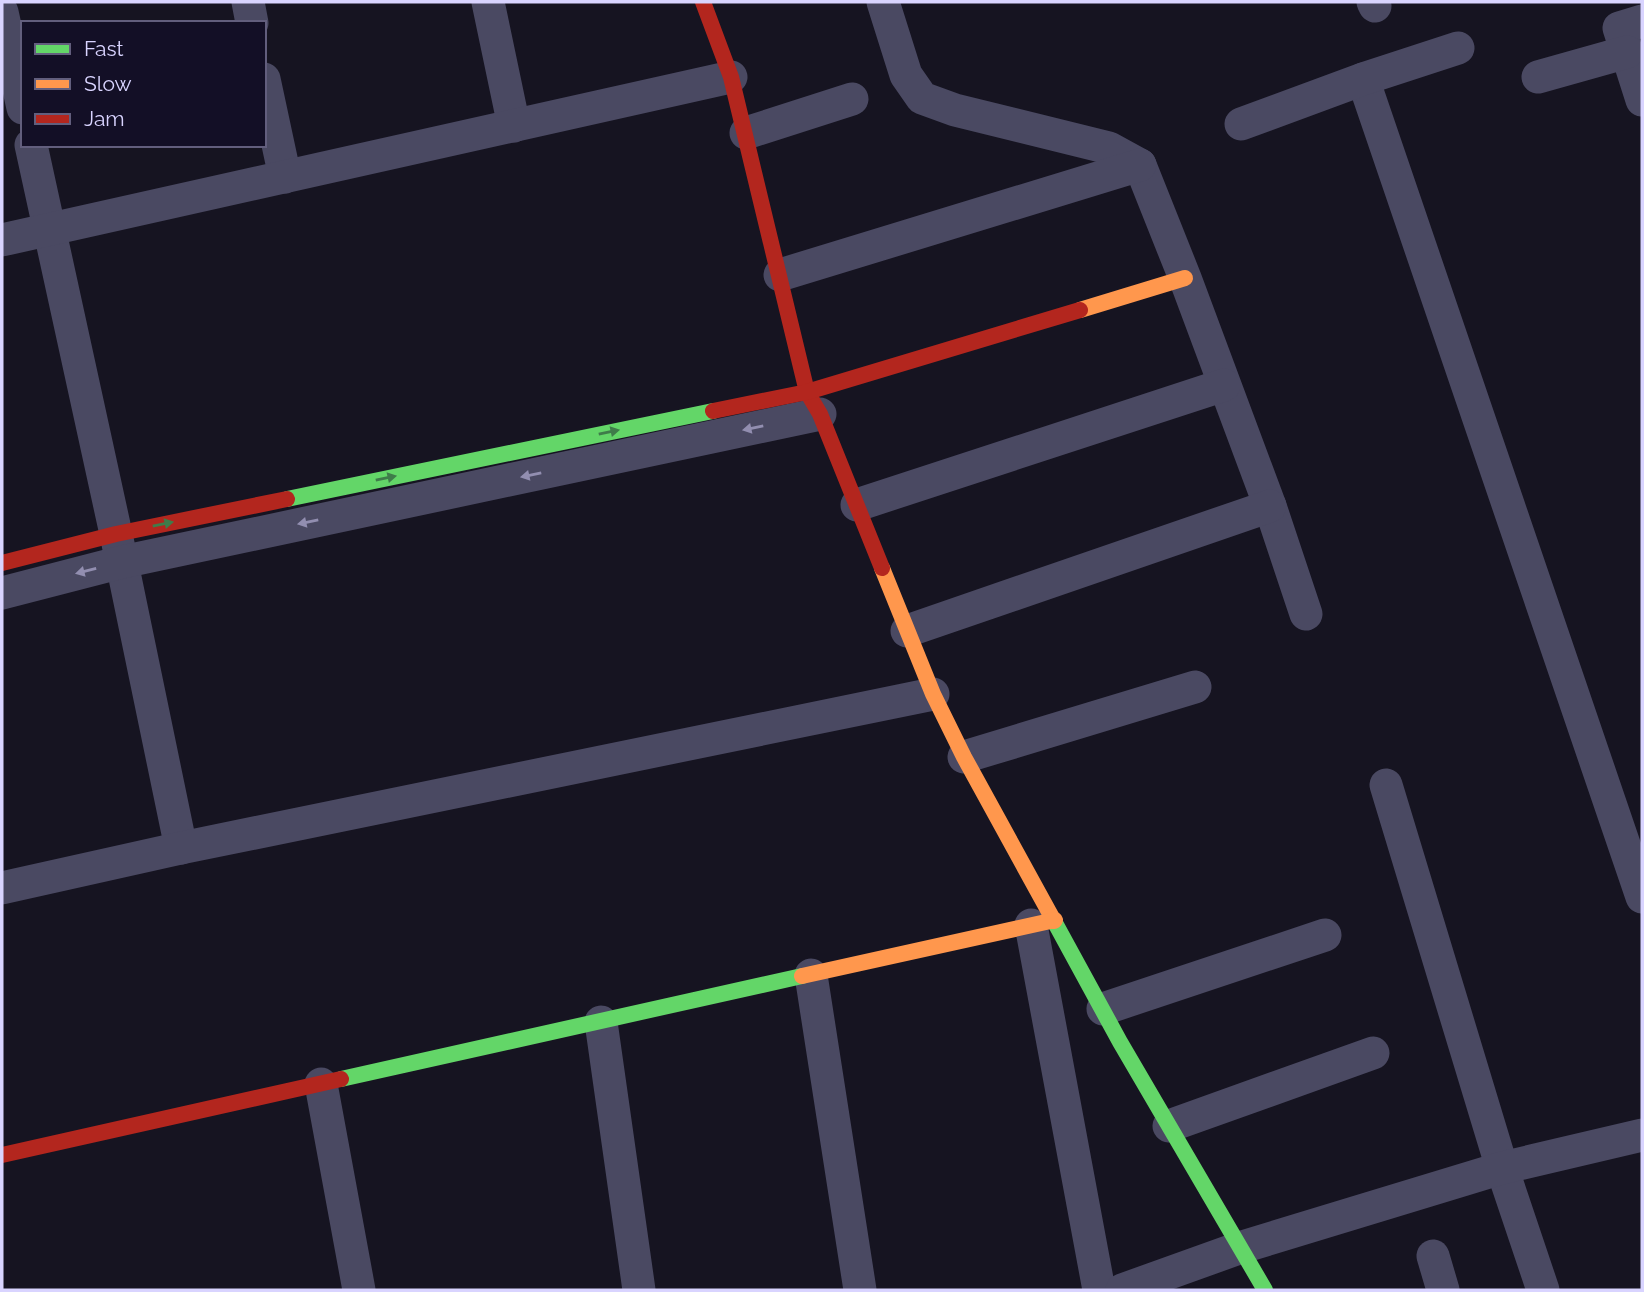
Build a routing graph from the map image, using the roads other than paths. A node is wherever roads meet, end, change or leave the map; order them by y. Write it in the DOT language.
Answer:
graph roads {
  1 [pos="248,2"];
  2 [pos="488,2"];
  3 [pos="703,2"];
  4 [pos="883,2"];
  5 [pos="2,12"];
  6 [pos="252,21"];
  7 [pos="1625,26"];
  8 [pos="1458,48"];
  9 [pos="731,77"];
  10 [pos="1538,77"];
  11 [pos="1363,79"];
  12 [pos="266,88"];
  13 [pos="21,99"];
  14 [pos="852,99"];
  15 [pos="1642,100"];
  16 [pos="1241,124"];
  17 [pos="514,126"];
  18 [pos="746,133"];
  19 [pos="31,147"];
  20 [pos="1140,165"];
  21 [pos="285,177"];
  22 [pos="49,230"];
  23 [pos="2,240"];
  24 [pos="780,275"];
  25 [pos="1185,278"];
  26 [pos="1224,385"];
  27 [pos="814,403"];
  28 [pos="857,505"];
  29 [pos="1270,506"];
  30 [pos="119,548"];
  31 [pos="2,563"];
  32 [pos="2,593"];
  33 [pos="1306,614"];
  34 [pos="906,631"];
  35 [pos="1195,687"];
  36 [pos="933,694"];
  37 [pos="964,757"];
  38 [pos="1386,785"];
  39 [pos="181,848"];
  40 [pos="2,888"];
  41 [pos="1642,897"];
  42 [pos="1043,923"];
  43 [pos="1325,935"];
  44 [pos="811,975"];
  45 [pos="1103,1009"];
  46 [pos="601,1022"];
  47 [pos="1373,1054"];
  48 [pos="321,1084"];
  49 [pos="1169,1126"];
  50 [pos="1642,1135"];
  51 [pos="2,1156"];
  52 [pos="1502,1168"];
  53 [pos="1239,1248"];
  54 [pos="1433,1256"];
  55 [pos="359,1290"];
  56 [pos="639,1290"];
  57 [pos="860,1290"];
  58 [pos="1099,1290"];
  59 [pos="1122,1290"];
  60 [pos="1265,1290"];
  61 [pos="1443,1290"];
  62 [pos="1543,1290"];
  1 -- 6 [label="street"];
  2 -- 17 [label="street"];
  3 -- 9 [label="street"];
  4 -- 20 [label="street"];
  5 -- 13 [label="street"];
  7 -- 10 [label="street"];
  7 -- 15 [label="street"];
  8 -- 11 [label="street"];
  9 -- 17 [label="street"];
  9 -- 18 [label="street"];
  11 -- 16 [label="street"];
  11 -- 41 [label="street"];
  12 -- 21 [label="street"];
  14 -- 18 [label="street"];
  17 -- 21 [label="street"];
  18 -- 24 [label="street"];
  19 -- 22 [label="street"];
  20 -- 24 [label="street"];
  20 -- 25 [label="street"];
  21 -- 22 [label="street"];
  22 -- 23 [label="street"];
  22 -- 30 [label="street"];
  24 -- 27 [label="street"];
  25 -- 26 [label="street"];
  25 -- 27 [label="street"];
  26 -- 28 [label="street"];
  26 -- 29 [label="street"];
  27 -- 28 [label="street"];
  27 -- 30 [label="street"];
  28 -- 34 [label="street"];
  29 -- 33 [label="street"];
  29 -- 34 [label="street"];
  30 -- 31 [label="street"];
  30 -- 32 [label="street, one-way"];
  30 -- 39 [label="street"];
  34 -- 36 [label="street"];
  35 -- 37 [label="street"];
  36 -- 37 [label="street"];
  36 -- 39 [label="street"];
  37 -- 42 [label="street"];
  38 -- 52 [label="street"];
  39 -- 40 [label="street"];
  42 -- 44 [label="street"];
  42 -- 45 [label="street"];
  42 -- 58 [label="street"];
  43 -- 45 [label="street"];
  44 -- 46 [label="street"];
  44 -- 57 [label="street"];
  45 -- 49 [label="street"];
  46 -- 48 [label="street"];
  46 -- 56 [label="street"];
  47 -- 49 [label="street"];
  48 -- 51 [label="street"];
  48 -- 55 [label="street"];
  49 -- 53 [label="street"];
  50 -- 52 [label="street"];
  52 -- 53 [label="street"];
  52 -- 62 [label="street"];
  53 -- 59 [label="street"];
  53 -- 60 [label="street"];
  54 -- 61 [label="street"];
}
